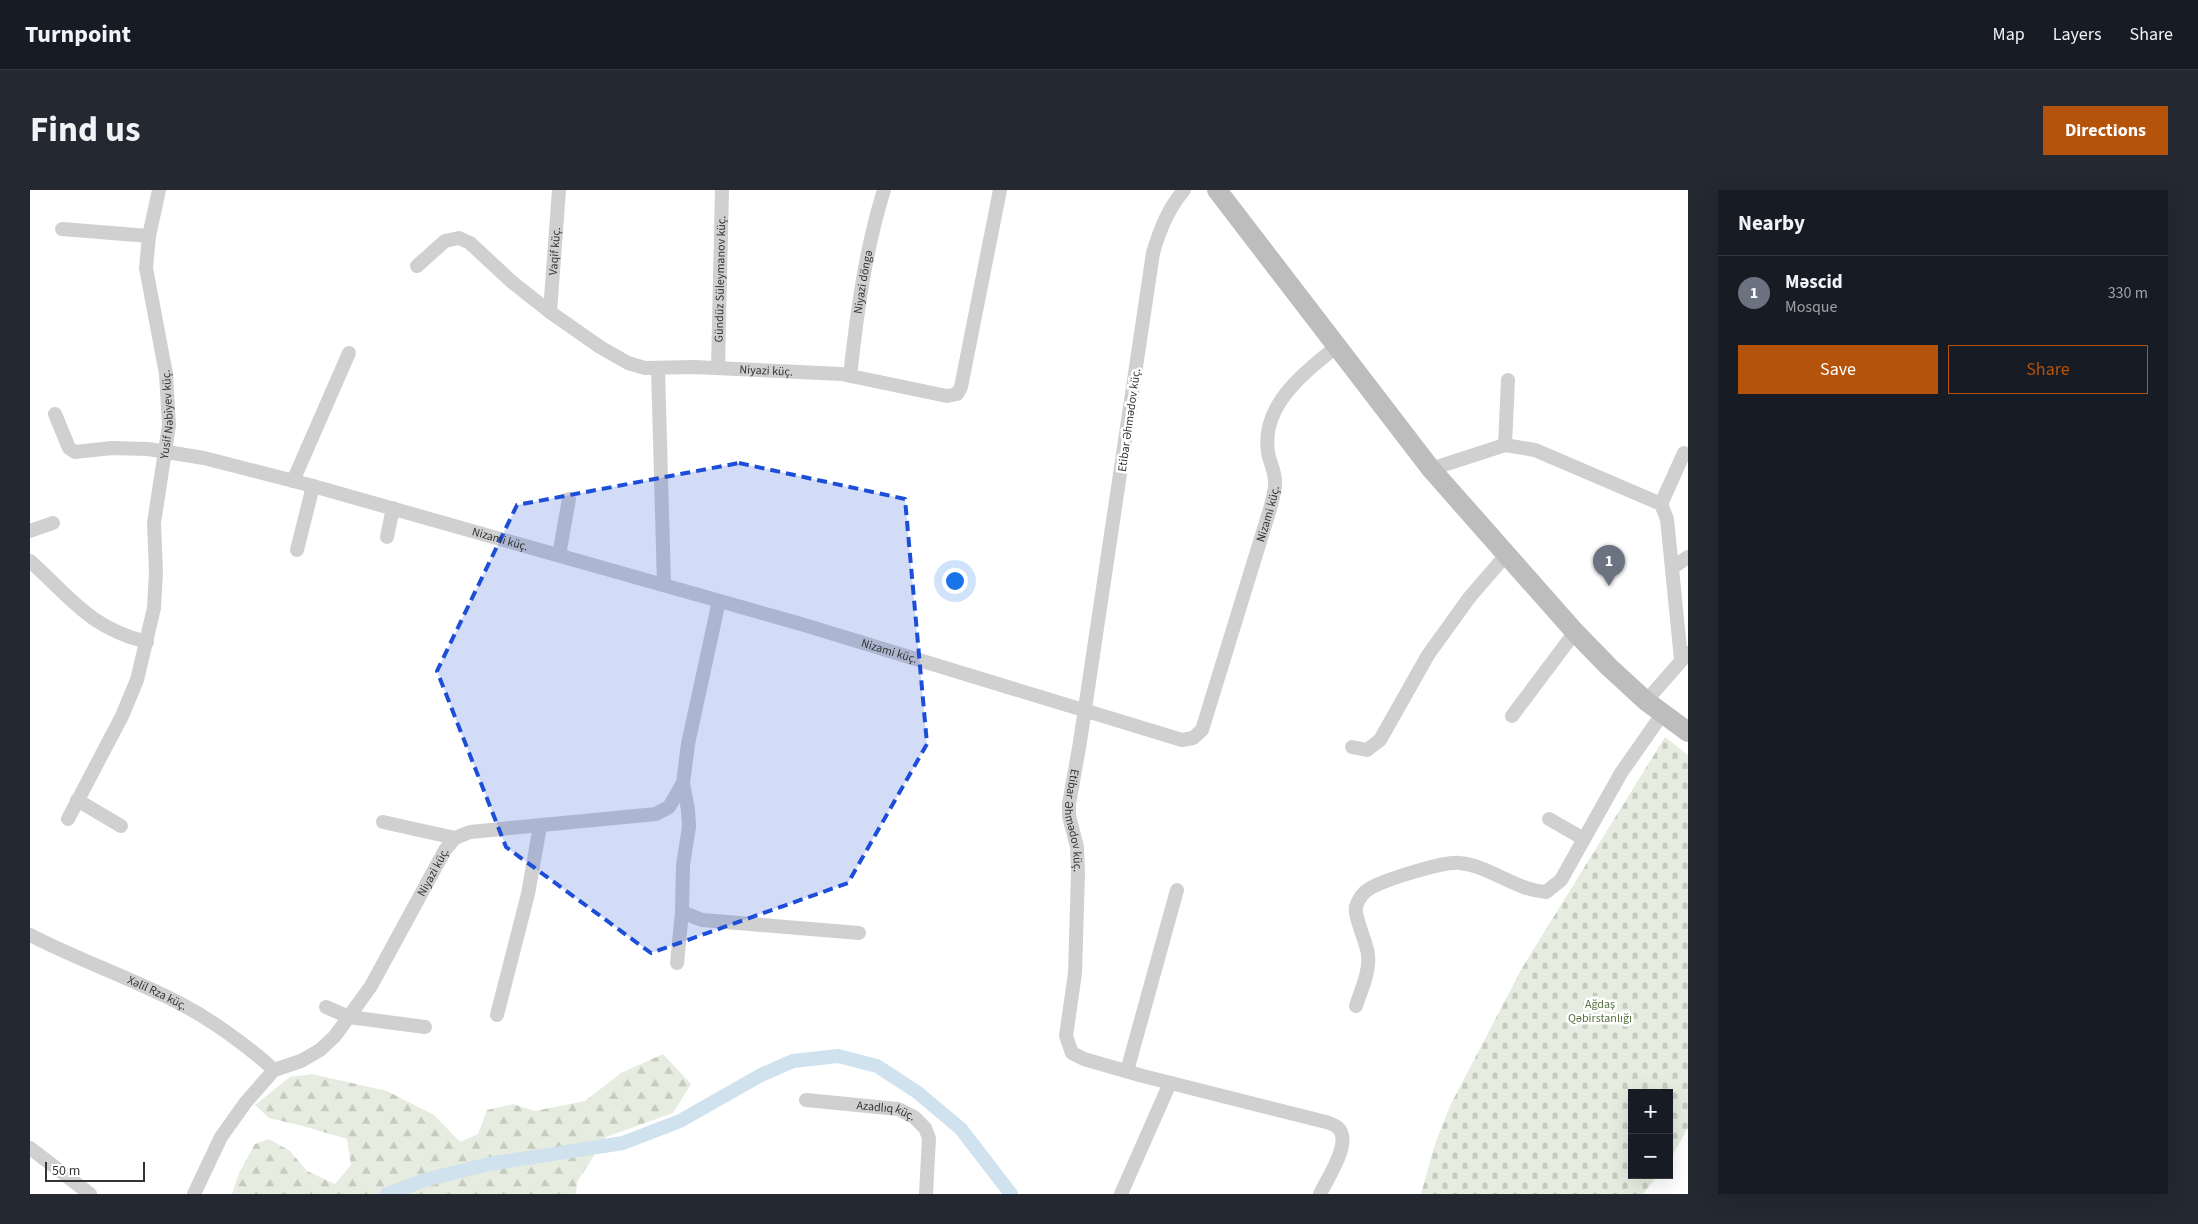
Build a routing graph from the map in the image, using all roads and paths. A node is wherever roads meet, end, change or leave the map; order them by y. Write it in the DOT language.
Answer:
graph roads {
  1 [pos="158,190"];
  2 [pos="559,190"];
  3 [pos="722,190"];
  4 [pos="884,190"];
  5 [pos="1000,190"];
  6 [pos="1184,190"];
  7 [pos="1217,190"];
  8 [pos="62,229"];
  9 [pos="149,236"];
  10 [pos="418,266"];
  11 [pos="550,312"];
  12 [pos="1336,347"];
  13 [pos="349,353"];
  14 [pos="658,368"];
  15 [pos="718,368"];
  16 [pos="850,376"];
  17 [pos="1508,380"];
  18 [pos="55,414"];
  19 [pos="1505,445"];
  20 [pos="166,452"];
  21 [pos="1684,453"];
  22 [pos="1431,469"];
  23 [pos="293,481"];
  24 [pos="313,486"];
  25 [pos="569,499"];
  26 [pos="1661,504"];
  27 [pos="393,508"];
  28 [pos="54,523"];
  29 [pos="30,531"];
  30 [pos="387,537"];
  31 [pos="297,550"];
  32 [pos="559,555"];
  33 [pos="1506,555"];
  34 [pos="1688,557"];
  35 [pos="30,561"];
  36 [pos="1672,568"];
  37 [pos="664,585"];
  38 [pos="719,601"];
  39 [pos="1575,632"];
  40 [pos="147,642"];
  41 [pos="1685,656"];
  42 [pos="1646,701"];
  43 [pos="1084,711"];
  44 [pos="1663,713"];
  45 [pos="1512,716"];
  46 [pos="1688,732"];
  47 [pos="1352,747"];
  48 [pos="683,783"];
  49 [pos="77,800"];
  50 [pos="68,819"];
  51 [pos="1549,819"];
  52 [pos="384,822"];
  53 [pos="121,826"];
  54 [pos="540,826"];
  55 [pos="456,838"];
  56 [pos="1584,839"];
  57 [pos="1177,890"];
  58 [pos="682,912"];
  59 [pos="858,933"];
  60 [pos="30,935"];
  61 [pos="677,963"];
  62 [pos="1356,1006"];
  63 [pos="326,1007"];
  64 [pos="497,1016"];
  65 [pos="348,1017"];
  66 [pos="425,1027"];
  67 [pos="274,1070"];
  68 [pos="1127,1071"];
  69 [pos="1170,1083"];
  70 [pos="806,1100"];
  71 [pos="30,1148"];
  72 [pos="90,1194"];
  73 [pos="194,1194"];
  74 [pos="926,1194"];
  75 [pos="1121,1194"];
  76 [pos="1320,1194"];
  1 -- 9 [label="street, Yusif Nəbiyev küç."];
  2 -- 11 [label="street, Vaqif küç."];
  3 -- 15 [label="street, Gündüz Süleymanov küç."];
  4 -- 16 [label="street, Niyazi döngə"];
  5 -- 16 [label="street, Niyazi küç."];
  6 -- 43 [label="street, Etibar Əhmədov küç."];
  7 -- 12 [label="street"];
  8 -- 9 [label="street"];
  9 -- 20 [label="street, Yusif Nəbiyev küç."];
  10 -- 11 [label="street, Niyazi küç."];
  11 -- 14 [label="street, Niyazi küç."];
  12 -- 22 [label="street"];
  12 -- 43 [label="street, Nizami küç."];
  13 -- 23 [label="street"];
  14 -- 15 [label="street, Niyazi küç."];
  14 -- 37 [label="street"];
  15 -- 16 [label="street, Niyazi küç."];
  17 -- 19 [label="street"];
  18 -- 20 [label="street, Nizami küç."];
  19 -- 22 [label="street"];
  19 -- 26 [label="street"];
  20 -- 23 [label="street, Nizami küç."];
  20 -- 40 [label="street, Yusif Nəbiyev küç."];
  21 -- 26 [label="street"];
  22 -- 33 [label="street"];
  23 -- 24 [label="street, Nizami küç."];
  24 -- 27 [label="street, Nizami küç."];
  24 -- 31 [label="street"];
  25 -- 32 [label="street"];
  26 -- 36 [label="street"];
  27 -- 30 [label="street"];
  27 -- 32 [label="street, Nizami küç."];
  28 -- 29 [label="street"];
  32 -- 37 [label="street, Nizami küç."];
  33 -- 39 [label="street"];
  33 -- 47 [label="street"];
  34 -- 36 [label="street"];
  35 -- 40 [label="street"];
  36 -- 41 [label="street"];
  37 -- 38 [label="street, Nizami küç."];
  38 -- 43 [label="street, Nizami küç."];
  38 -- 48 [label="street, Niyazi küç."];
  39 -- 42 [label="street"];
  39 -- 45 [label="street"];
  40 -- 49 [label="street, Yusif Nəbiyev küç."];
  41 -- 42 [label="street"];
  42 -- 44 [label="street"];
  43 -- 68 [label="street, Etibar Əhmədov küç."];
  44 -- 46 [label="street"];
  44 -- 56 [label="street"];
  48 -- 54 [label="street, Niyazi küç."];
  48 -- 58 [label="street"];
  49 -- 50 [label="street, Yusif Nəbiyev küç."];
  49 -- 53 [label="street"];
  51 -- 56 [label="street"];
  52 -- 55 [label="street"];
  54 -- 55 [label="street, Niyazi küç."];
  54 -- 64 [label="street"];
  55 -- 65 [label="street, Niyazi küç."];
  56 -- 62 [label="street"];
  57 -- 68 [label="street"];
  58 -- 59 [label="street"];
  58 -- 61 [label="street"];
  60 -- 67 [label="street, Xəlil Rza küç."];
  63 -- 65 [label="street"];
  65 -- 66 [label="street"];
  65 -- 67 [label="street, Niyazi küç."];
  67 -- 73 [label="street"];
  68 -- 69 [label="street, Etibar Əhmədov küç."];
  69 -- 75 [label="street"];
  69 -- 76 [label="street, Etibar Əhmədov küç."];
  70 -- 74 [label="street, Azadlıq küç."];
  71 -- 72 [label="street"];
}
